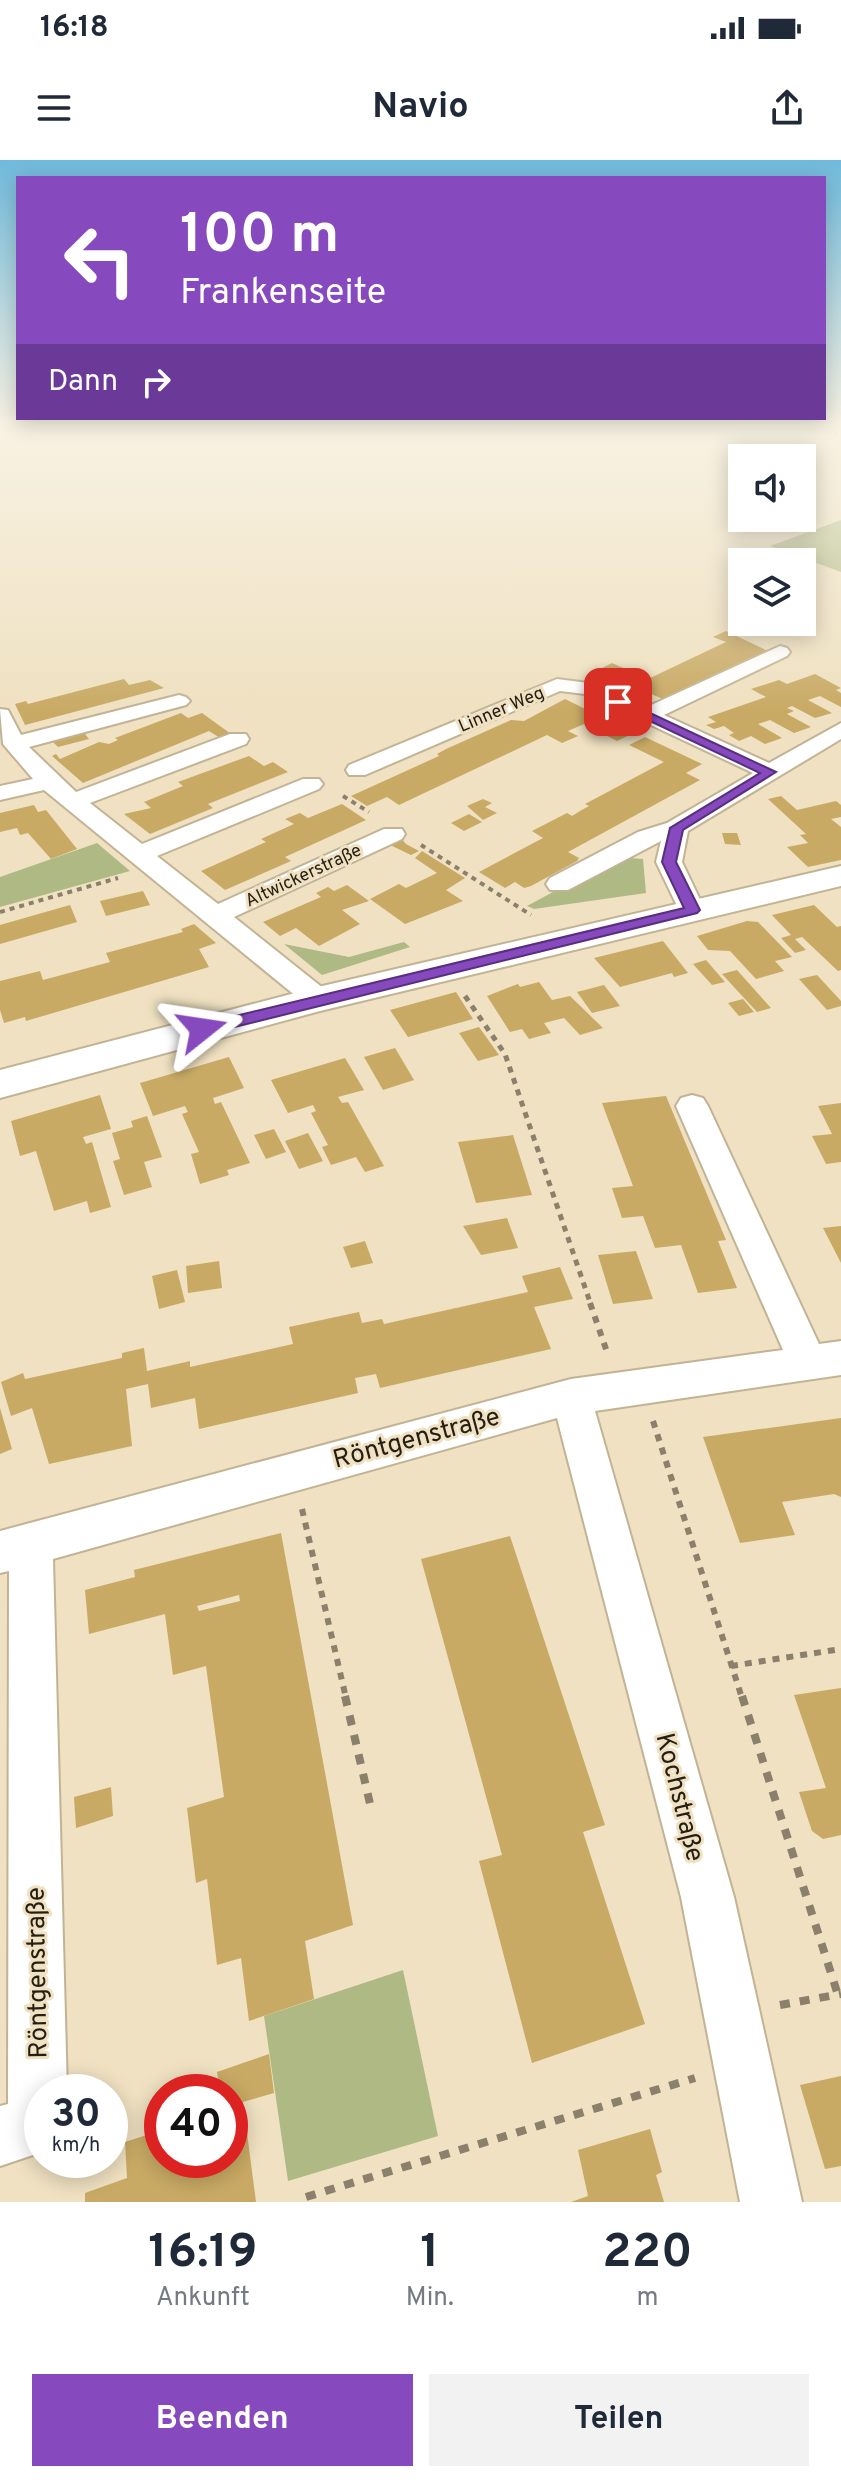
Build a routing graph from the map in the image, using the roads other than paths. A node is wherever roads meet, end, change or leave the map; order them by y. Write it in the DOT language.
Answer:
graph roads {
  1 [pos="780,652"];
  2 [pos="179,701"];
  3 [pos="0,715"];
  4 [pos="647,715"];
  5 [pos="841,730"];
  6 [pos="238,739"];
  7 [pos="14,744"];
  8 [pos="357,770"];
  9 [pos="770,772"];
  10 [pos="49,782"];
  11 [pos="311,784"];
  12 [pos="0,793"];
  13 [pos="72,802"];
  14 [pos="676,828"];
  15 [pos="402,836"];
  16 [pos="145,862"];
  17 [pos="841,876"];
  18 [pos="559,884"];
  19 [pos="692,910"];
  20 [pos="214,916"];
  21 [pos="318,999"];
  22 [pos="0,1084"];
  23 [pos="692,1106"];
  24 [pos="824,1360"];
  25 [pos="571,1397"];
  26 [pos="15,1547"];
  27 [pos="0,2136"];
  28 [pos="771,2202"];
  1 -- 4 [label="street"];
  2 -- 7 [label="street"];
  3 -- 7 [label="street, Altwickerstraße"];
  4 -- 8 [label="street, Linner Weg"];
  4 -- 9 [label="street, Linner Weg"];
  5 -- 9 [label="street"];
  6 -- 13 [label="street"];
  7 -- 10 [label="street, Altwickerstraße"];
  9 -- 14 [label="street"];
  10 -- 12 [label="street"];
  10 -- 13 [label="street, Altwickerstraße"];
  11 -- 16 [label="street"];
  13 -- 16 [label="street, Altwickerstraße"];
  14 -- 18 [label="street"];
  14 -- 19 [label="street"];
  15 -- 20 [label="street, Altwickerstraße"];
  16 -- 20 [label="street, Altwickerstraße"];
  17 -- 19 [label="street"];
  19 -- 21 [label="street"];
  20 -- 21 [label="street, Altwickerstraße"];
  21 -- 22 [label="street"];
  23 -- 24 [label="street, Röntgenstraße"];
  24 -- 25 [label="street, Röntgenstraße"];
  25 -- 26 [label="street, Röntgenstraße"];
  25 -- 28 [label="street, Kochstraße"];
  26 -- 27 [label="street, Röntgenstraße"];
}
